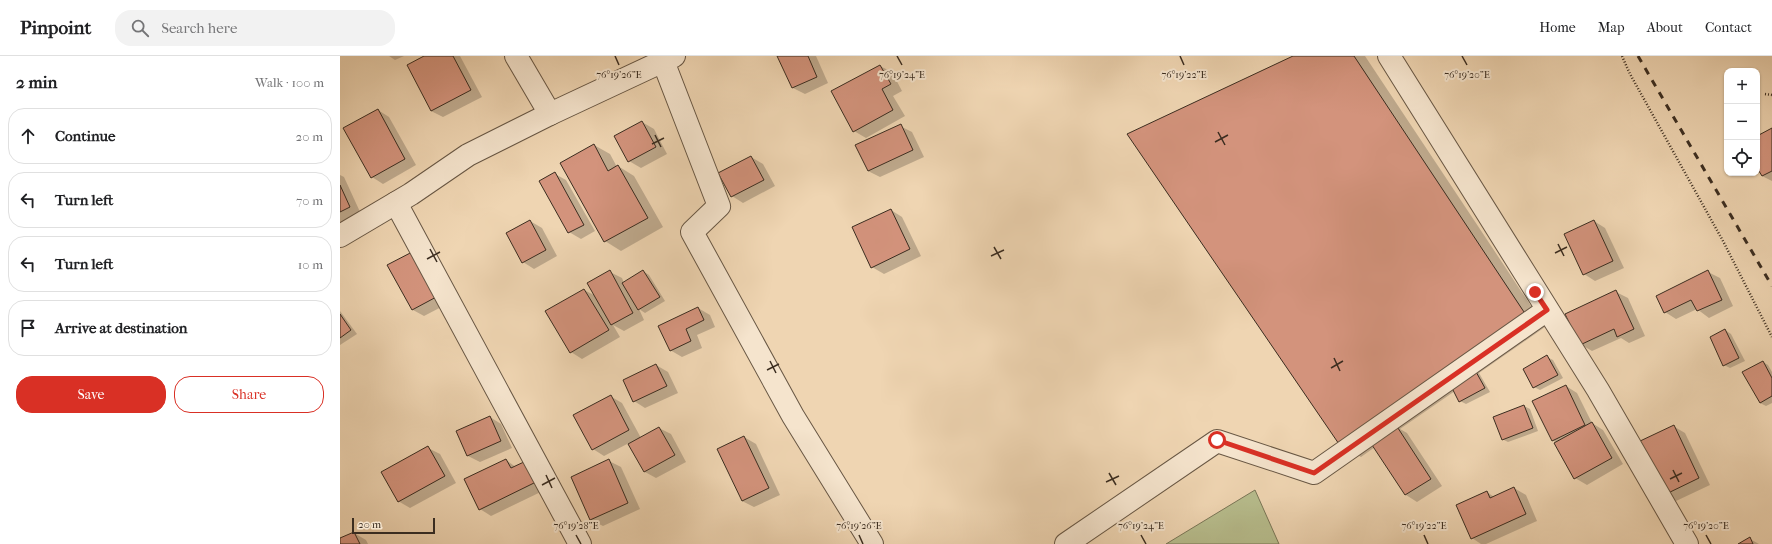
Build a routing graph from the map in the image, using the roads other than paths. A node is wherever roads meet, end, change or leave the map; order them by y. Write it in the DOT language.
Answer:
graph roads {
  1 [pos="516,56"];
  2 [pos="1390,56"];
  3 [pos="669,59"];
  4 [pos="550,114"];
  5 [pos="396,203"];
  6 [pos="340,236"];
  7 [pos="1547,310"];
  8 [pos="580,544"];
  9 [pos="872,544"];
  10 [pos="1066,544"];
  11 [pos="1687,544"];
  1 -- 4 [label="street"];
  2 -- 7 [label="street"];
  3 -- 4 [label="street"];
  3 -- 9 [label="street"];
  4 -- 5 [label="street"];
  5 -- 6 [label="street"];
  5 -- 8 [label="street"];
  7 -- 10 [label="street"];
  7 -- 11 [label="street"];
}
